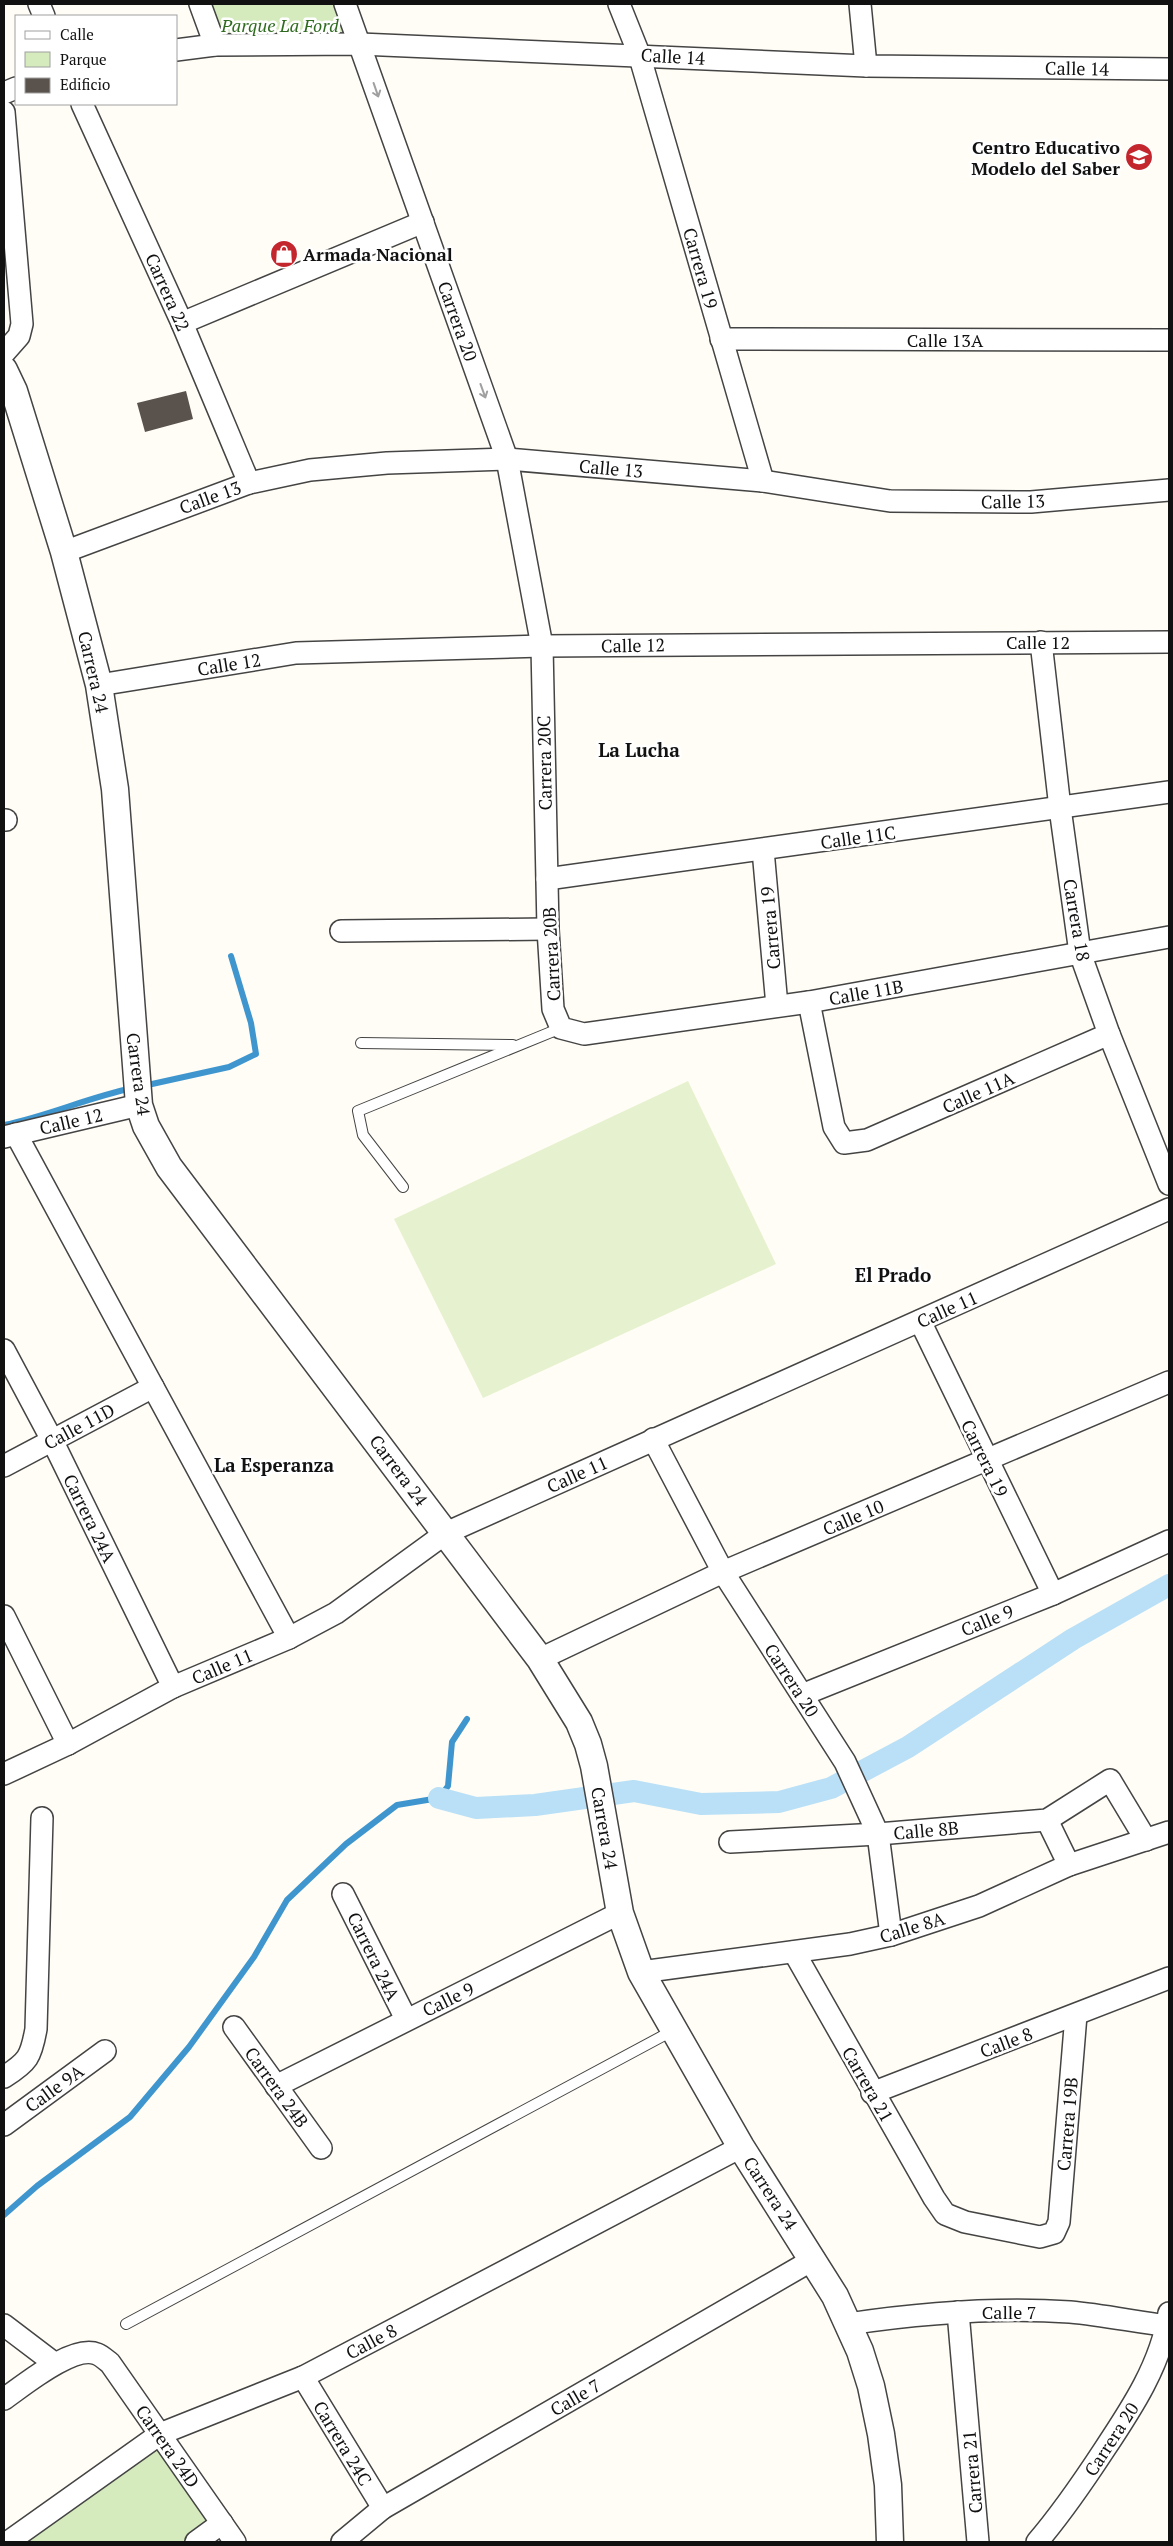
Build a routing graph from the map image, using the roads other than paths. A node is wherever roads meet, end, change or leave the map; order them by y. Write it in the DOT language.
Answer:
graph roads {
  1 [pos="200,4"];
  2 [pos="345,4"];
  3 [pos="620,4"];
  4 [pos="860,4"];
  5 [pos="360,44"];
  6 [pos="215,46"];
  7 [pos="178,50"];
  8 [pos="639,54"];
  9 [pos="866,66"];
  10 [pos="1169,69"];
  11 [pos="82,105"];
  12 [pos="4,112"];
  13 [pos="422,222"];
  14 [pos="182,323"];
  15 [pos="721,339"];
  16 [pos="1169,340"];
  17 [pos="4,353"];
  18 [pos="4,370"];
  19 [pos="507,459"];
  20 [pos="763,482"];
  21 [pos="249,483"];
  22 [pos="1169,490"];
  23 [pos="64,552"];
  24 [pos="1042,642"];
  25 [pos="1169,642"];
  26 [pos="542,646"];
  27 [pos="99,685"];
  28 [pos="1169,792"];
  29 [pos="1060,808"];
  30 [pos="763,850"];
  31 [pos="547,879"];
  32 [pos="548,929"];
  33 [pos="342,931"];
  34 [pos="1169,937"];
  35 [pos="1080,953"];
  36 [pos="808,1002"];
  37 [pos="777,1006"];
  38 [pos="561,1028"];
  39 [pos="1109,1034"];
  40 [pos="361,1043"];
  41 [pos="519,1045"];
  42 [pos="139,1099"];
  43 [pos="10,1135"];
  44 [pos="1169,1184"];
  45 [pos="403,1187"];
  46 [pos="1169,1209"];
  47 [pos="920,1321"];
  48 [pos="4,1350"];
  49 [pos="1169,1382"];
  50 [pos="153,1386"];
  51 [pos="653,1439"];
  52 [pos="52,1440"];
  53 [pos="986,1461"];
  54 [pos="4,1466"];
  55 [pos="446,1533"];
  56 [pos="1169,1541"];
  57 [pos="723,1572"];
  58 [pos="1053,1594"];
  59 [pos="4,1616"];
  60 [pos="289,1638"];
  61 [pos="540,1659"];
  62 [pos="173,1687"];
  63 [pos="802,1695"];
  64 [pos="68,1744"];
  65 [pos="4,1774"];
  66 [pos="42,1818"];
  67 [pos="1047,1820"];
  68 [pos="1169,1832"];
  69 [pos="878,1834"];
  70 [pos="1146,1840"];
  71 [pos="730,1842"];
  72 [pos="1070,1865"];
  73 [pos="343,1894"];
  74 [pos="620,1914"];
  75 [pos="891,1935"];
  76 [pos="794,1952"];
  77 [pos="641,1972"];
  78 [pos="1169,1978"];
  79 [pos="1140,1990"];
  80 [pos="1169,1993"];
  81 [pos="1076,2015"];
  82 [pos="406,2019"];
  83 [pos="234,2027"];
  84 [pos="672,2031"];
  85 [pos="105,2051"];
  86 [pos="4,2077"];
  87 [pos="276,2086"];
  88 [pos="872,2093"];
  89 [pos="4,2125"];
  90 [pos="741,2147"];
  91 [pos="321,2148"];
  92 [pos="945,2214"];
  93 [pos="814,2259"];
  94 [pos="958,2312"];
  95 [pos="1169,2321"];
  96 [pos="126,2324"];
  97 [pos="848,2324"];
  98 [pos="4,2325"];
  99 [pos="54,2363"];
  100 [pos="303,2377"];
  101 [pos="4,2399"];
  102 [pos="160,2434"];
  103 [pos="383,2508"];
  104 [pos="222,2523"];
  105 [pos="8,2542"];
  106 [pos="196,2542"];
  107 [pos="235,2542"];
  108 [pos="342,2542"];
  109 [pos="890,2542"];
  110 [pos="978,2542"];
  111 [pos="1037,2542"];
  1 -- 6 [label="street"];
  2 -- 5 [label="street, Carrera 20"];
  3 -- 8 [label="street"];
  4 -- 9 [label="street"];
  5 -- 6 [label="street, Calle 14"];
  5 -- 8 [label="street, Calle 14"];
  5 -- 13 [label="street, Carrera 20, one-way"];
  6 -- 7 [label="street, Calle 14"];
  8 -- 9 [label="street, Calle 14"];
  8 -- 15 [label="street, Carrera 19"];
  9 -- 10 [label="street, Calle 14"];
  11 -- 14 [label="street, Carrera 22"];
  12 -- 17 [label="street"];
  13 -- 14 [label="street"];
  13 -- 19 [label="street, Carrera 20, one-way"];
  14 -- 21 [label="street, Carrera 22"];
  15 -- 16 [label="street, Calle 13A"];
  15 -- 20 [label="street, Carrera 19"];
  18 -- 23 [label="street, Carrera 24"];
  19 -- 20 [label="street, Calle 13"];
  19 -- 21 [label="street, Calle 13"];
  19 -- 26 [label="street, Carrera 20"];
  20 -- 22 [label="street, Calle 13"];
  21 -- 23 [label="street, Calle 13"];
  23 -- 27 [label="street, Carrera 24"];
  24 -- 25 [label="street, Calle 12"];
  24 -- 26 [label="street, Calle 12"];
  24 -- 29 [label="street, Carrera 18"];
  26 -- 27 [label="street, Calle 12"];
  26 -- 31 [label="street, Carrera 20C"];
  27 -- 42 [label="street, Carrera 24"];
  28 -- 29 [label="street, Calle 11C"];
  29 -- 30 [label="street, Calle 11C"];
  29 -- 35 [label="street, Carrera 18"];
  30 -- 31 [label="street, Calle 11C"];
  30 -- 37 [label="street, Carrera 19"];
  31 -- 32 [label="street, Carrera 20B"];
  32 -- 33 [label="street"];
  32 -- 38 [label="street, Carrera 20B"];
  34 -- 35 [label="street, Calle 11B"];
  35 -- 36 [label="street, Calle 11B"];
  35 -- 39 [label="street, Carrera 18"];
  36 -- 37 [label="street, Calle 11B"];
  36 -- 39 [label="street, Calle 11A"];
  37 -- 38 [label="street, Calle 11B"];
  38 -- 41 [label="lane"];
  39 -- 44 [label="street, Carrera 18"];
  40 -- 41 [label="lane"];
  41 -- 45 [label="lane"];
  42 -- 43 [label="street, Calle 12"];
  42 -- 55 [label="street, Carrera 24"];
  43 -- 50 [label="street"];
  46 -- 47 [label="street, Calle 11"];
  47 -- 51 [label="street, Calle 11"];
  47 -- 53 [label="street, Carrera 19"];
  48 -- 52 [label="street, Carrera 24A"];
  49 -- 53 [label="street, Calle 10"];
  50 -- 52 [label="street, Calle 11D"];
  50 -- 60 [label="street"];
  51 -- 55 [label="street, Calle 11"];
  51 -- 57 [label="street, Carrera 20"];
  52 -- 54 [label="street, Calle 11D"];
  52 -- 62 [label="street, Carrera 24A"];
  53 -- 57 [label="street, Calle 10"];
  53 -- 58 [label="street, Carrera 19"];
  55 -- 60 [label="street, Calle 11"];
  55 -- 61 [label="street, Carrera 24"];
  56 -- 58 [label="street, Calle 9"];
  57 -- 61 [label="street, Calle 10"];
  57 -- 63 [label="street, Carrera 20"];
  58 -- 63 [label="street, Calle 9"];
  59 -- 64 [label="street"];
  60 -- 62 [label="street, Calle 11"];
  61 -- 74 [label="street, Carrera 24"];
  62 -- 64 [label="street, Calle 11"];
  63 -- 69 [label="street, Carrera 20"];
  64 -- 65 [label="street, Calle 11"];
  66 -- 86 [label="street"];
  67 -- 69 [label="street, Calle 8B"];
  67 -- 70 [label="street, Calle 8B"];
  67 -- 72 [label="street"];
  68 -- 70 [label="street, Calle 8A"];
  69 -- 71 [label="street, Calle 8B"];
  69 -- 75 [label="street, Carrera 20"];
  70 -- 72 [label="street, Calle 8A"];
  72 -- 75 [label="street, Calle 8A"];
  73 -- 82 [label="street, Carrera 24A"];
  74 -- 77 [label="street, Carrera 24"];
  74 -- 82 [label="street, Calle 9"];
  75 -- 76 [label="street, Calle 8A"];
  76 -- 77 [label="street, Calle 8A"];
  76 -- 88 [label="street, Carrera 21"];
  77 -- 84 [label="street, Carrera 24"];
  78 -- 79 [label="street, Calle 8"];
  79 -- 80 [label="street, Calle 8"];
  79 -- 81 [label="street, Calle 8"];
  81 -- 88 [label="street, Calle 8"];
  81 -- 92 [label="street, Carrera 19B"];
  82 -- 87 [label="street, Calle 9"];
  83 -- 87 [label="street, Carrera 24B"];
  84 -- 90 [label="street, Carrera 24"];
  84 -- 96 [label="lane"];
  85 -- 89 [label="street, Calle 9A"];
  87 -- 91 [label="street, Carrera 24B"];
  88 -- 92 [label="street, Carrera 21"];
  90 -- 93 [label="street, Carrera 24"];
  90 -- 100 [label="street, Calle 8"];
  93 -- 97 [label="street, Carrera 24"];
  93 -- 103 [label="street, Calle 7"];
  94 -- 95 [label="street, Calle 7"];
  94 -- 97 [label="street, Calle 7"];
  94 -- 110 [label="street, Carrera 21"];
  95 -- 111 [label="street, Carrera 20"];
  97 -- 109 [label="street, Carrera 24"];
  98 -- 99 [label="street"];
  99 -- 101 [label="street"];
  99 -- 102 [label="street, Carrera 24D"];
  100 -- 102 [label="street, Calle 8"];
  100 -- 103 [label="street, Carrera 24C"];
  102 -- 104 [label="street, Carrera 24D"];
  102 -- 105 [label="street, Calle 8"];
  103 -- 108 [label="street, Calle 7"];
  104 -- 106 [label="street"];
  104 -- 107 [label="street, Carrera 24D"];
}
